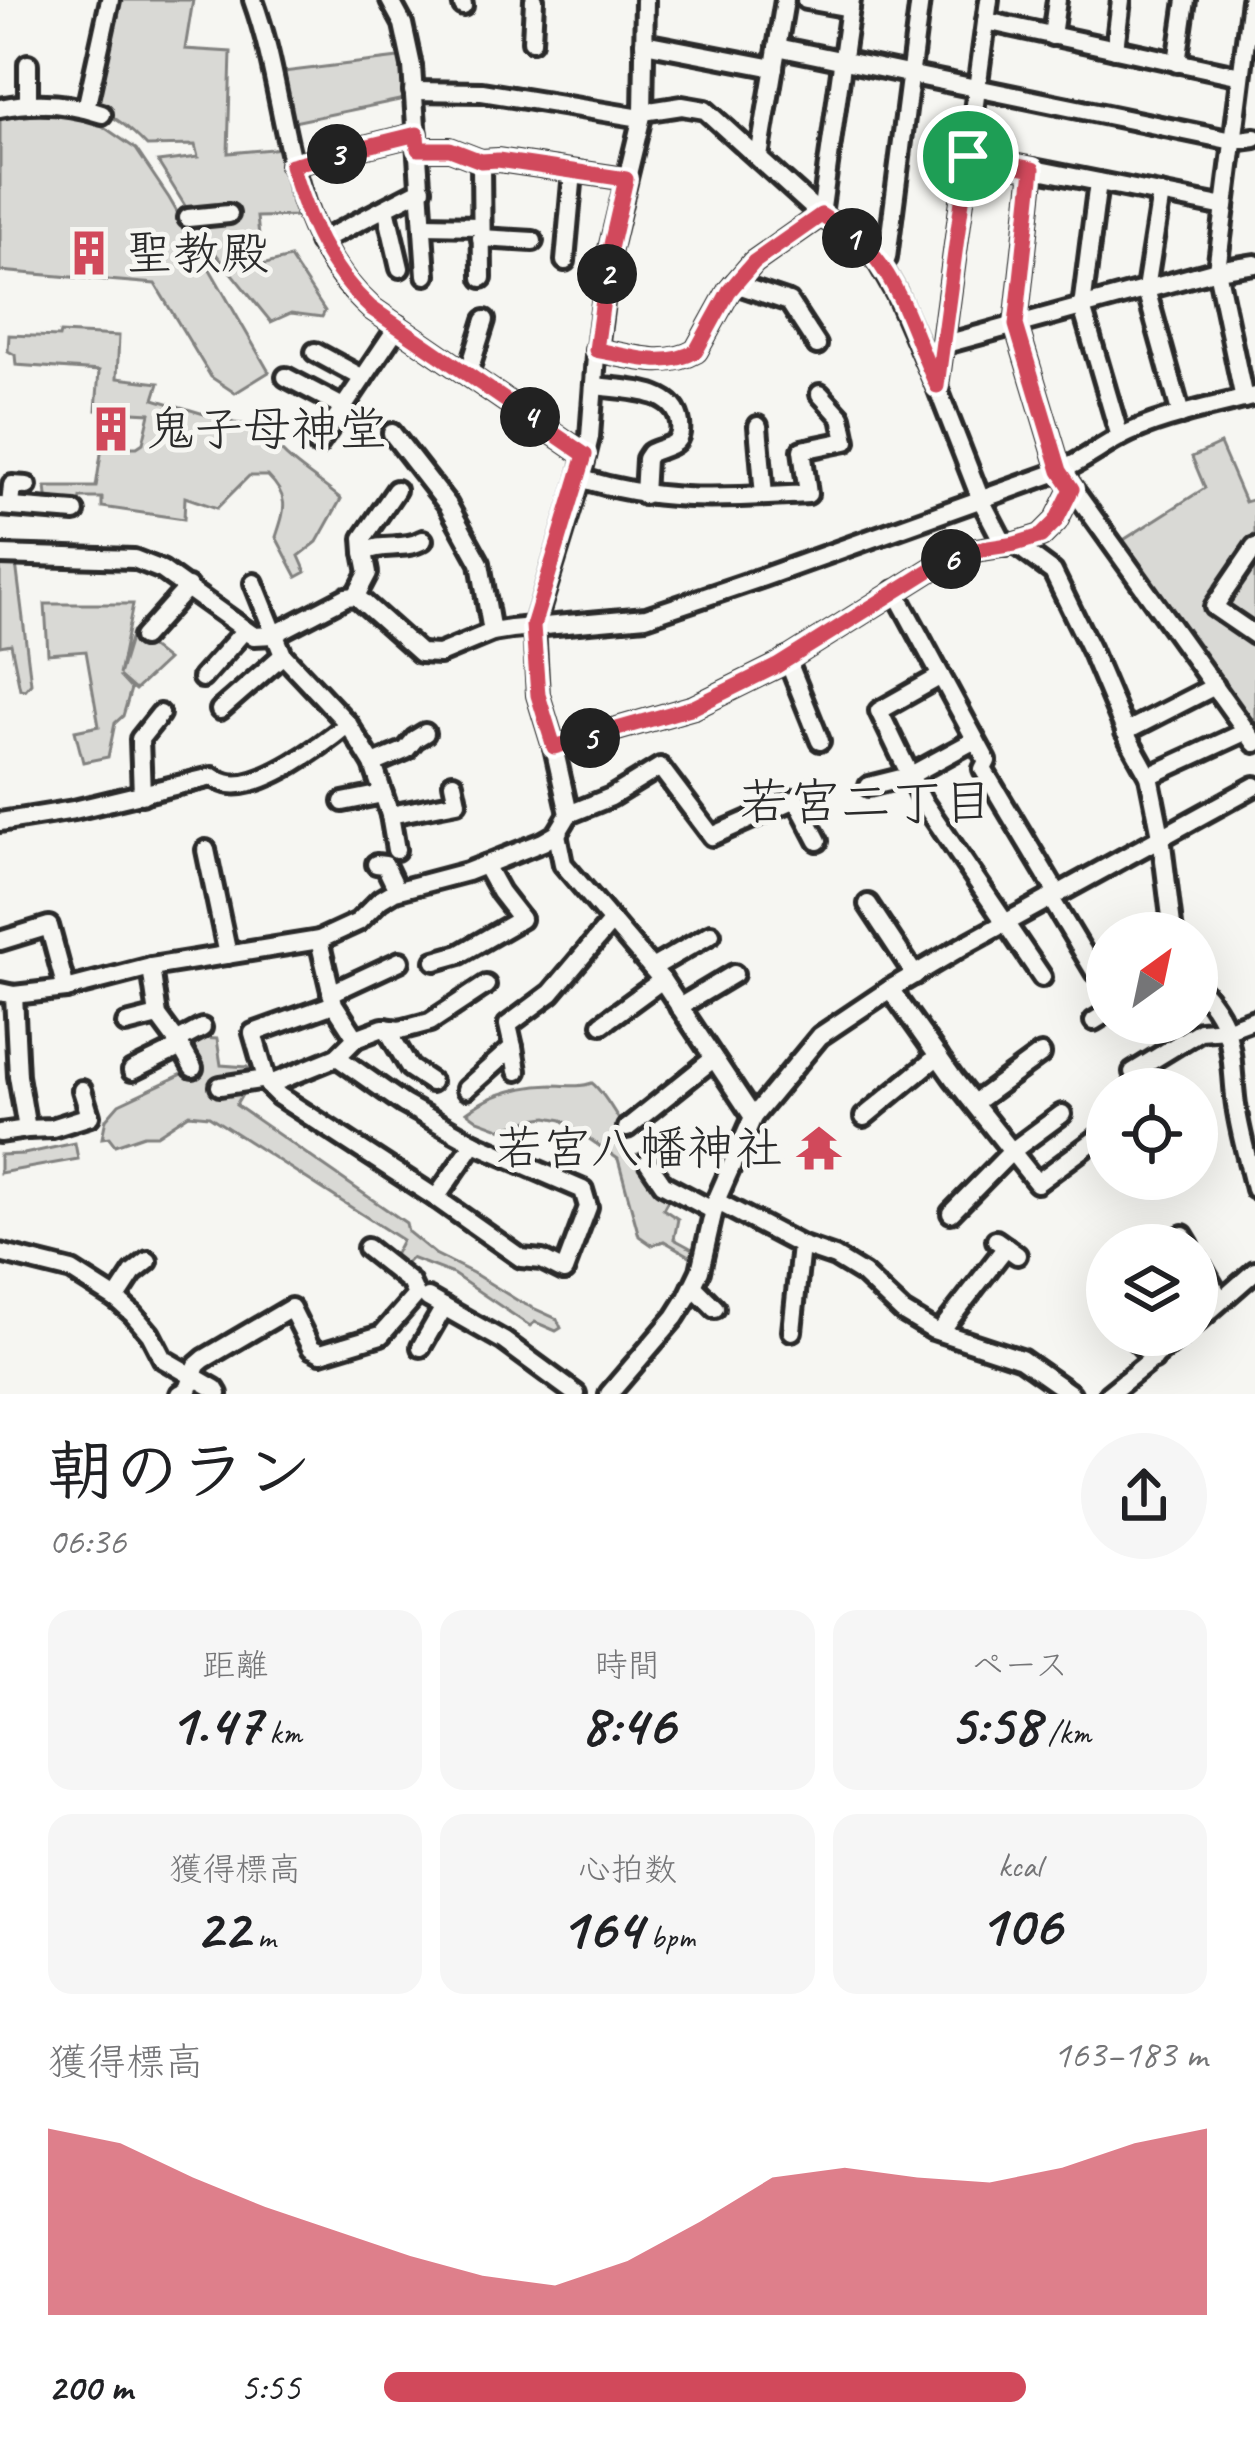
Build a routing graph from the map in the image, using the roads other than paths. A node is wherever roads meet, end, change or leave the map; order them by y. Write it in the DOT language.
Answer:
graph roads {
  1 [pos="110,0"];
  2 [pos="253,0"];
  3 [pos="390,0"];
  4 [pos="534,0"];
  5 [pos="646,0"];
  6 [pos="785,0"];
  7 [pos="806,0"];
  8 [pos="920,0"];
  9 [pos="988,0"];
  10 [pos="1057,0"];
  11 [pos="1121,0"];
  12 [pos="1186,0"];
  13 [pos="1251,0"];
  14 [pos="851,4"];
  15 [pos="986,21"];
  16 [pos="1052,36"];
  17 [pos="532,41"];
  18 [pos="644,43"];
  19 [pos="777,47"];
  20 [pos="1115,49"];
  21 [pos="843,62"];
  22 [pos="1177,62"];
  23 [pos="28,64"];
  24 [pos="774,68"];
  25 [pos="910,76"];
  26 [pos="1241,76"];
  27 [pos="976,89"];
  28 [pos="413,91"];
  29 [pos="28,103"];
  30 [pos="0,108"];
  31 [pos="642,115"];
  32 [pos="1255,138"];
  33 [pos="1233,141"];
  34 [pos="418,142"];
  35 [pos="968,156"];
  36 [pos="759,157"];
  37 [pos="481,161"];
  38 [pos="291,165"];
  39 [pos="1033,169"];
  40 [pos="573,172"];
  41 [pos="626,179"];
  42 [pos="1098,182"];
  43 [pos="422,189"];
  44 [pos="1161,194"];
  45 [pos="1225,207"];
  46 [pos="386,208"];
  47 [pos="229,214"];
  48 [pos="821,215"];
  49 [pos="188,218"];
  50 [pos="424,225"];
  51 [pos="481,232"];
  52 [pos="533,241"];
  53 [pos="319,242"];
  54 [pos="565,261"];
  55 [pos="879,263"];
  56 [pos="1255,264"];
  57 [pos="400,268"];
  58 [pos="1217,270"];
  59 [pos="426,275"];
  60 [pos="482,278"];
  61 [pos="735,284"];
  62 [pos="1146,289"];
  63 [pos="1082,307"];
  64 [pos="485,320"];
  65 [pos="1016,325"];
  66 [pos="398,326"];
  67 [pos="817,345"];
  68 [pos="942,345"];
  69 [pos="596,350"];
  70 [pos="315,352"];
  71 [pos="468,374"];
  72 [pos="286,377"];
  73 [pos="363,378"];
  74 [pos="596,386"];
  75 [pos="937,386"];
  76 [pos="820,394"];
  77 [pos="1250,398"];
  78 [pos="344,407"];
  79 [pos="1180,415"];
  80 [pos="758,426"];
  81 [pos="392,434"];
  82 [pos="1120,437"];
  83 [pos="318,445"];
  84 [pos="585,455"];
  85 [pos="1060,471"];
  86 [pos="580,478"];
  87 [pos="27,486"];
  88 [pos="1072,489"];
  89 [pos="396,490"];
  90 [pos="644,495"];
  91 [pos="764,496"];
  92 [pos="981,500"];
  93 [pos="5,506"];
  94 [pos="75,512"];
  95 [pos="423,540"];
  96 [pos="1010,545"];
  97 [pos="1255,547"];
  98 [pos="364,551"];
  99 [pos="0,555"];
  100 [pos="254,584"];
  101 [pos="188,587"];
  102 [pos="895,591"];
  103 [pos="356,596"];
  104 [pos="533,626"];
  105 [pos="244,631"];
  106 [pos="492,632"];
  107 [pos="1255,635"];
  108 [pos="143,637"];
  109 [pos="269,639"];
  110 [pos="283,655"];
  111 [pos="787,659"];
  112 [pos="941,676"];
  113 [pos="202,678"];
  114 [pos="1215,686"];
  115 [pos="220,710"];
  116 [pos="160,714"];
  117 [pos="348,724"];
  118 [pos="1126,732"];
  119 [pos="425,733"];
  120 [pos="1251,737"];
  121 [pos="975,740"];
  122 [pos="820,741"];
  123 [pos="554,747"];
  124 [pos="374,764"];
  125 [pos="909,776"];
  126 [pos="1149,776"];
  127 [pos="453,783"];
  128 [pos="869,786"];
  129 [pos="1255,786"];
  130 [pos="383,794"];
  131 [pos="142,795"];
  132 [pos="343,802"];
  133 [pos="568,814"];
  134 [pos="390,815"];
  135 [pos="0,822"];
  136 [pos="556,834"];
  137 [pos="1161,836"];
  138 [pos="818,841"];
  139 [pos="206,850"];
  140 [pos="396,850"];
  141 [pos="376,865"];
  142 [pos="485,865"];
  143 [pos="397,890"];
  144 [pos="1053,895"];
  145 [pos="868,904"];
  146 [pos="1170,912"];
  147 [pos="613,921"];
  148 [pos="1006,922"];
  149 [pos="711,934"];
  150 [pos="0,940"];
  151 [pos="319,940"];
  152 [pos="228,955"];
  153 [pos="1086,955"];
  154 [pos="400,961"];
  155 [pos="435,961"];
  156 [pos="151,967"];
  157 [pos="657,974"];
  158 [pos="734,974"];
  159 [pos="914,975"];
  160 [pos="1042,976"];
  161 [pos="486,986"];
  162 [pos="67,989"];
  163 [pos="890,989"];
  164 [pos="7,993"];
  165 [pos="333,998"];
  166 [pos="679,1007"];
  167 [pos="1218,1015"];
  168 [pos="158,1016"];
  169 [pos="1255,1019"];
  170 [pos="126,1024"];
  171 [pos="602,1024"];
  172 [pos="202,1028"];
  173 [pos="386,1028"];
  174 [pos="1228,1029"];
  175 [pos="356,1037"];
  176 [pos="178,1044"];
  177 [pos="513,1047"];
  178 [pos="1041,1054"];
  179 [pos="938,1056"];
  180 [pos="338,1057"];
  181 [pos="713,1059"];
  182 [pos="1140,1068"];
  183 [pos="193,1069"];
  184 [pos="132,1071"];
  185 [pos="517,1071"];
  186 [pos="267,1082"];
  187 [pos="431,1082"];
  188 [pos="220,1086"];
  189 [pos="1255,1087"];
  190 [pos="466,1089"];
  191 [pos="82,1090"];
  192 [pos="1235,1096"];
  193 [pos="974,1103"];
  194 [pos="1062,1114"];
  195 [pos="864,1117"];
  196 [pos="753,1118"];
  197 [pos="627,1128"];
  198 [pos="27,1129"];
  199 [pos="0,1133"];
  200 [pos="474,1143"];
  201 [pos="1086,1147"];
  202 [pos="1012,1151"];
  203 [pos="648,1162"];
  204 [pos="1255,1190"];
  205 [pos="436,1198"];
  206 [pos="715,1206"];
  207 [pos="951,1213"];
  208 [pos="801,1246"];
  209 [pos="1007,1247"];
  210 [pos="367,1248"];
  211 [pos="0,1253"];
  212 [pos="148,1262"];
  213 [pos="1255,1270"];
  214 [pos="693,1286"];
  215 [pos="1218,1295"];
  216 [pos="116,1299"];
  217 [pos="1221,1300"];
  218 [pos="1218,1303"];
  219 [pos="715,1308"];
  220 [pos="791,1331"];
  221 [pos="940,1332"];
  222 [pos="421,1347"];
  223 [pos="1151,1356"];
  224 [pos="1158,1356"];
  225 [pos="1154,1359"];
  226 [pos="195,1377"];
  227 [pos="180,1394"];
  228 [pos="218,1394"];
  229 [pos="575,1394"];
  230 [pos="609,1394"];
  231 [pos="1070,1394"];
  232 [pos="1109,1394"];
  1 -- 29 [label="street"];
  2 -- 38 [label="street"];
  3 -- 28 [label="street"];
  4 -- 17 [label="street"];
  5 -- 18 [label="street"];
  6 -- 19 [label="street"];
  7 -- 14 [label="street"];
  8 -- 25 [label="street"];
  9 -- 15 [label="street"];
  10 -- 16 [label="street"];
  11 -- 20 [label="street"];
  12 -- 22 [label="street"];
  13 -- 26 [label="street"];
  14 -- 21 [label="street"];
  15 -- 16 [label="street"];
  15 -- 27 [label="street"];
  16 -- 20 [label="street"];
  18 -- 24 [label="street"];
  18 -- 31 [label="street"];
  19 -- 21 [label="street"];
  19 -- 24 [label="street"];
  20 -- 22 [label="street"];
  21 -- 25 [label="street"];
  21 -- 48 [label="street"];
  22 -- 26 [label="street"];
  23 -- 29 [label="street"];
  24 -- 36 [label="street"];
  25 -- 27 [label="street"];
  25 -- 55 [label="street"];
  26 -- 33 [label="street"];
  27 -- 33 [label="street"];
  27 -- 35 [label="street"];
  28 -- 31 [label="street"];
  28 -- 34 [label="street"];
  29 -- 30 [label="street"];
  31 -- 36 [label="street"];
  31 -- 41 [label="street"];
  32 -- 33 [label="street"];
  33 -- 45 [label="street"];
  34 -- 37 [label="street"];
  34 -- 38 [label="street"];
  34 -- 43 [label="street"];
  35 -- 39 [label="street"];
  35 -- 68 [label="street"];
  36 -- 48 [label="street"];
  37 -- 40 [label="street"];
  37 -- 51 [label="street"];
  38 -- 53 [label="street"];
  39 -- 42 [label="street"];
  39 -- 65 [label="street"];
  40 -- 41 [label="street"];
  40 -- 54 [label="street"];
  41 -- 69 [label="street"];
  42 -- 44 [label="street"];
  42 -- 63 [label="street"];
  43 -- 46 [label="street"];
  43 -- 50 [label="street"];
  44 -- 45 [label="street"];
  44 -- 62 [label="street"];
  45 -- 58 [label="street"];
  46 -- 53 [label="street"];
  46 -- 57 [label="street"];
  47 -- 49 [label="street"];
  48 -- 55 [label="street"];
  48 -- 61 [label="street"];
  50 -- 51 [label="street"];
  50 -- 59 [label="street"];
  51 -- 52 [label="street"];
  51 -- 60 [label="street"];
  53 -- 66 [label="street"];
  55 -- 75 [label="street"];
  56 -- 58 [label="street"];
  58 -- 62 [label="street"];
  58 -- 77 [label="street"];
  61 -- 67 [label="street"];
  61 -- 69 [label="street"];
  62 -- 63 [label="street"];
  62 -- 79 [label="street"];
  63 -- 65 [label="street"];
  63 -- 82 [label="street"];
  64 -- 71 [label="street"];
  65 -- 68 [label="street"];
  65 -- 85 [label="street"];
  66 -- 71 [label="street"];
  66 -- 73 [label="street"];
  68 -- 75 [label="street"];
  69 -- 74 [label="street"];
  70 -- 73 [label="street"];
  71 -- 84 [label="street"];
  72 -- 78 [label="street"];
  73 -- 78 [label="street"];
  74 -- 84 [label="street"];
  74 -- 90 [label="street"];
  75 -- 92 [label="street"];
  76 -- 91 [label="street"];
  77 -- 79 [label="street"];
  78 -- 83 [label="street"];
  79 -- 82 [label="street"];
  80 -- 91 [label="street"];
  81 -- 106 [label="street"];
  82 -- 85 [label="street"];
  84 -- 86 [label="street"];
  85 -- 88 [label="street"];
  85 -- 92 [label="street"];
  86 -- 90 [label="street"];
  86 -- 104 [label="street"];
  87 -- 93 [label="street"];
  88 -- 96 [label="street"];
  88 -- 114 [label="street"];
  89 -- 98 [label="street"];
  90 -- 91 [label="street"];
  92 -- 96 [label="street"];
  92 -- 104 [label="street"];
  93 -- 94 [label="street"];
  95 -- 98 [label="street"];
  96 -- 102 [label="street"];
  96 -- 118 [label="street"];
  97 -- 107 [label="street"];
  98 -- 103 [label="street"];
  99 -- 101 [label="street"];
  100 -- 109 [label="street"];
  101 -- 105 [label="street"];
  101 -- 108 [label="street"];
  102 -- 111 [label="street"];
  102 -- 112 [label="street"];
  103 -- 106 [label="street"];
  103 -- 109 [label="street"];
  104 -- 106 [label="street"];
  104 -- 123 [label="street"];
  105 -- 109 [label="street"];
  105 -- 113 [label="street"];
  109 -- 110 [label="street"];
  110 -- 115 [label="street"];
  110 -- 117 [label="street"];
  111 -- 122 [label="street"];
  111 -- 123 [label="street"];
  112 -- 121 [label="street"];
  112 -- 125 [label="street"];
  114 -- 118 [label="street"];
  114 -- 120 [label="street"];
  116 -- 131 [label="street"];
  117 -- 124 [label="street"];
  117 -- 131 [label="street"];
  118 -- 126 [label="street"];
  119 -- 124 [label="street"];
  120 -- 126 [label="street"];
  121 -- 125 [label="street"];
  121 -- 144 [label="street"];
  123 -- 133 [label="street"];
  124 -- 130 [label="street"];
  125 -- 128 [label="street"];
  125 -- 148 [label="street"];
  126 -- 137 [label="street"];
  127 -- 134 [label="street"];
  129 -- 137 [label="street"];
  130 -- 132 [label="street"];
  130 -- 134 [label="street"];
  131 -- 135 [label="street"];
  133 -- 136 [label="street"];
  133 -- 138 [label="street"];
  134 -- 140 [label="street"];
  136 -- 142 [label="street"];
  136 -- 147 [label="street"];
  137 -- 144 [label="street"];
  137 -- 146 [label="street"];
  139 -- 152 [label="street"];
  141 -- 143 [label="street"];
  142 -- 143 [label="street"];
  142 -- 155 [label="street"];
  143 -- 151 [label="street"];
  144 -- 148 [label="street"];
  144 -- 153 [label="street"];
  145 -- 159 [label="street"];
  147 -- 157 [label="street"];
  147 -- 177 [label="street"];
  148 -- 159 [label="street"];
  148 -- 160 [label="street"];
  149 -- 157 [label="street"];
  150 -- 162 [label="street"];
  151 -- 152 [label="street"];
  151 -- 165 [label="street"];
  152 -- 156 [label="street"];
  154 -- 165 [label="street"];
  156 -- 162 [label="street"];
  156 -- 168 [label="street"];
  157 -- 166 [label="street"];
  157 -- 171 [label="street"];
  158 -- 166 [label="street"];
  159 -- 163 [label="street"];
  161 -- 173 [label="street"];
  162 -- 164 [label="street"];
  163 -- 179 [label="street"];
  163 -- 196 [label="street"];
  164 -- 198 [label="street"];
  165 -- 175 [label="street"];
  165 -- 186 [label="street"];
  166 -- 181 [label="street"];
  167 -- 174 [label="street"];
  168 -- 170 [label="street"];
  168 -- 176 [label="street"];
  169 -- 174 [label="street"];
  172 -- 176 [label="street"];
  173 -- 175 [label="street"];
  173 -- 187 [label="street"];
  174 -- 182 [label="street"];
  174 -- 192 [label="street"];
  175 -- 180 [label="street"];
  176 -- 183 [label="street"];
  176 -- 184 [label="street"];
  177 -- 185 [label="street"];
  177 -- 190 [label="street"];
  178 -- 193 [label="street"];
  179 -- 193 [label="street"];
  179 -- 195 [label="street"];
  180 -- 186 [label="street"];
  180 -- 200 [label="street"];
  181 -- 196 [label="street"];
  181 -- 197 [label="street"];
  186 -- 188 [label="street"];
  186 -- 205 [label="street"];
  189 -- 192 [label="street"];
  191 -- 198 [label="street"];
  192 -- 204 [label="street"];
  193 -- 202 [label="street"];
  194 -- 202 [label="street"];
  196 -- 206 [label="street"];
  198 -- 199 [label="street"];
  200 -- 205 [label="street"];
  200 -- 205 [label="street"];
  201 -- 202 [label="street"];
  202 -- 207 [label="street"];
  203 -- 206 [label="street"];
  206 -- 208 [label="street"];
  206 -- 214 [label="street"];
  208 -- 220 [label="street"];
  208 -- 221 [label="street"];
  209 -- 221 [label="street"];
  210 -- 226 [label="street"];
  211 -- 216 [label="street"];
  212 -- 216 [label="street"];
  213 -- 217 [label="street"];
  214 -- 219 [label="street"];
  214 -- 230 [label="street"];
  215 -- 217 [label="street"];
  216 -- 226 [label="street"];
  217 -- 218 [label="street"];
  221 -- 231 [label="street"];
  222 -- 229 [label="street"];
  223 -- 225 [label="street"];
  224 -- 225 [label="street"];
  225 -- 232 [label="street"];
  226 -- 227 [label="street"];
  226 -- 228 [label="street"];
}
